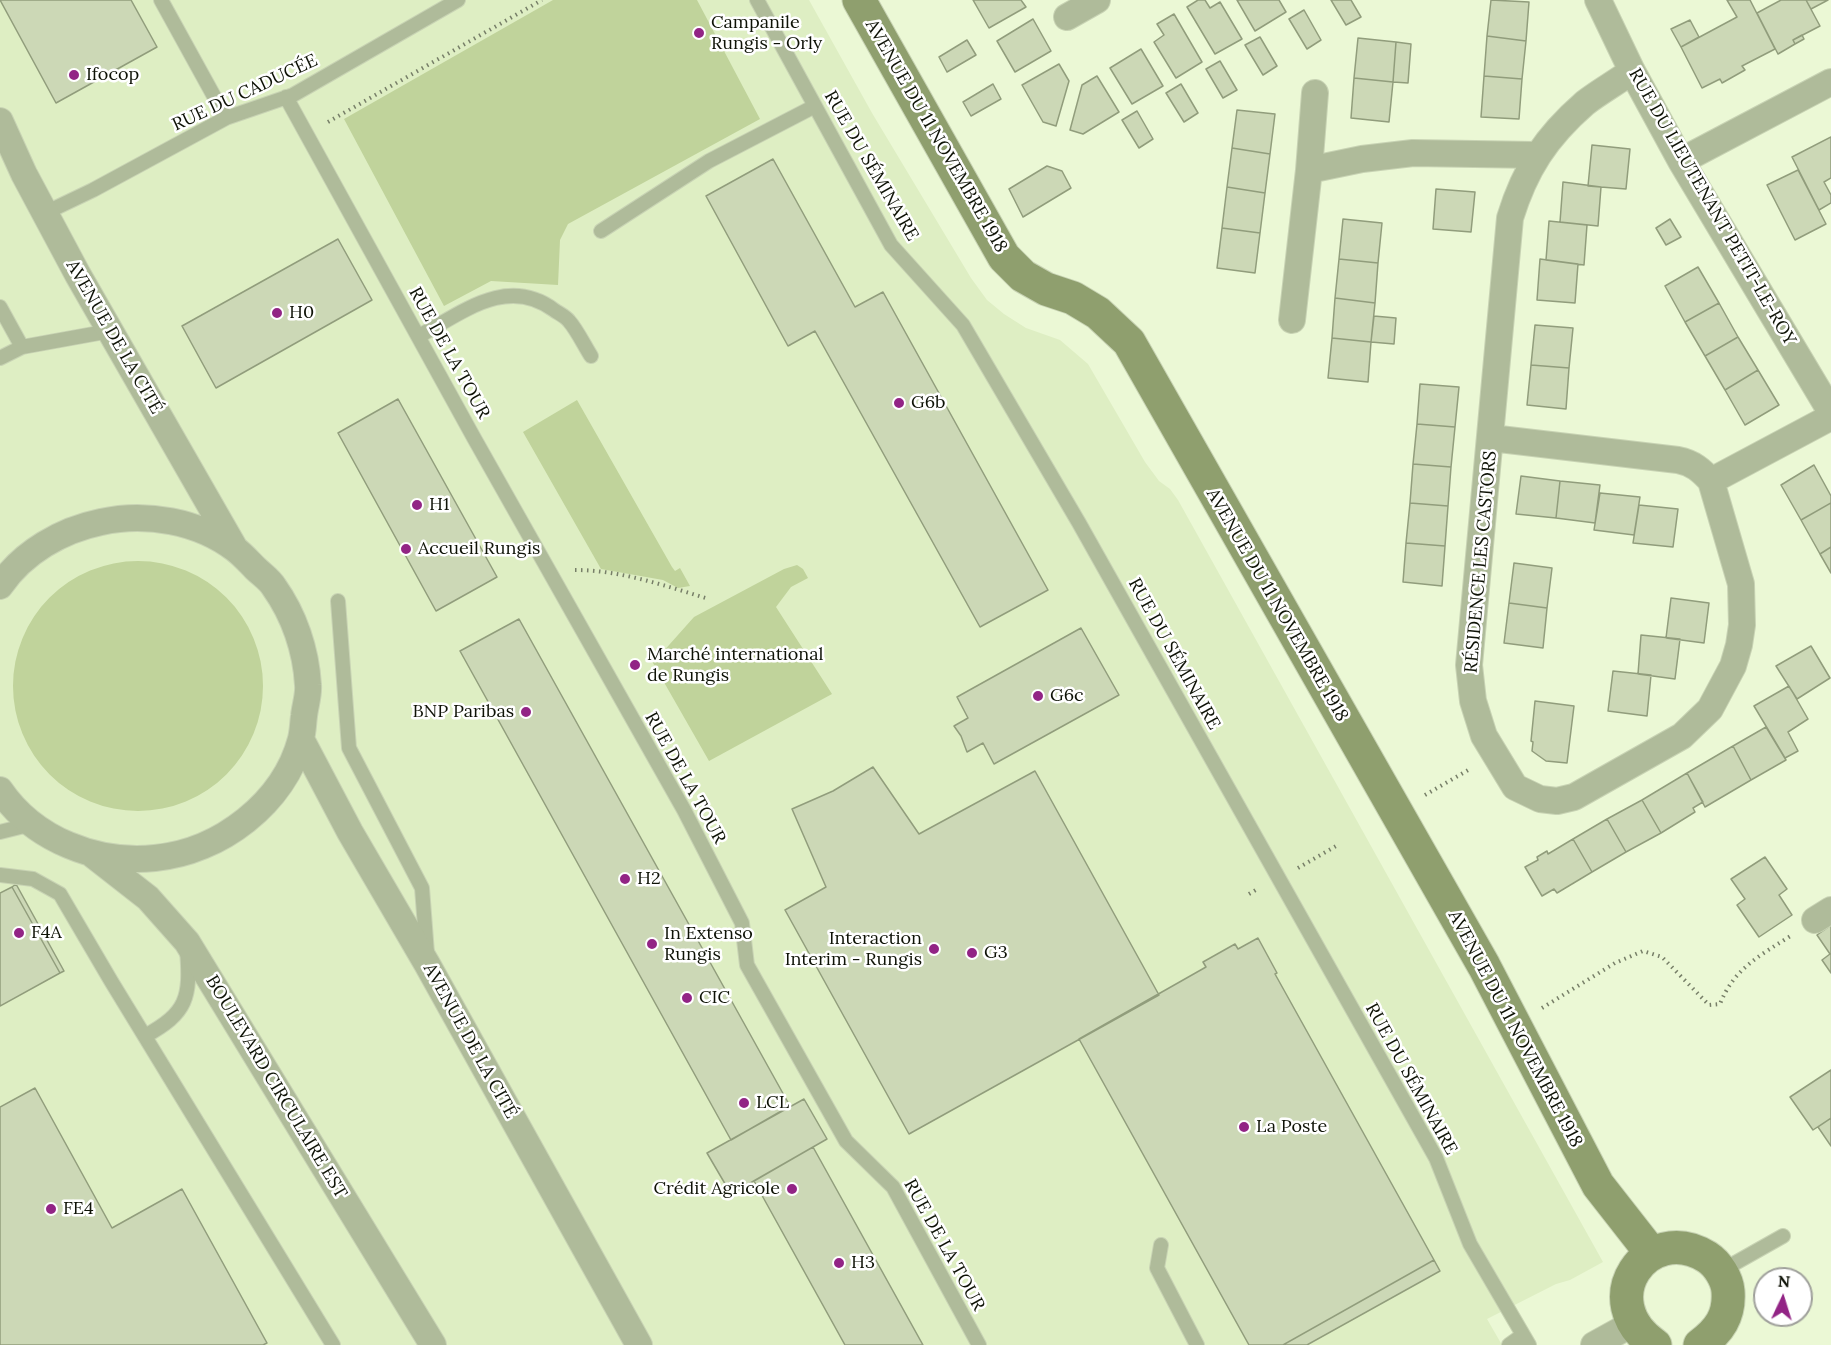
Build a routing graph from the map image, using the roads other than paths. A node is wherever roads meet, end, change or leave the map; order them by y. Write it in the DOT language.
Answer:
graph roads {
  1 [pos="161,0"];
  2 [pos="458,0"];
  3 [pos="757,0"];
  4 [pos="859,0"];
  5 [pos="1097,0"];
  6 [pos="1599,0"];
  7 [pos="1067,17"];
  8 [pos="1632,71"];
  9 [pos="1831,82"];
  10 [pos="1315,93"];
  11 [pos="286,98"];
  12 [pos="815,106"];
  13 [pos="226,118"];
  14 [pos="0,121"];
  15 [pos="1536,155"];
  16 [pos="1681,162"];
  17 [pos="1309,170"];
  18 [pos="45,213"];
  19 [pos="600,231"];
  20 [pos="0,307"];
  21 [pos="1292,320"];
  22 [pos="110,331"];
  23 [pos="419,336"];
  24 [pos="22,347"];
  25 [pos="591,356"];
  26 [pos="0,358"];
  27 [pos="1831,412"];
  28 [pos="1831,417"];
  29 [pos="1491,438"];
  30 [pos="1711,481"];
  31 [pos="235,549"];
  32 [pos="0,586"];
  33 [pos="338,601"];
  34 [pos="301,738"];
  35 [pos="0,790"];
  36 [pos="32,824"];
  37 [pos="0,832"];
  38 [pos="90,854"];
  39 [pos="0,875"];
  40 [pos="187,942"];
  41 [pos="427,964"];
  42 [pos="145,1036"];
  43 [pos="1783,1236"];
  44 [pos="1161,1245"];
  45 [pos="1652,1254"];
  46 [pos="1721,1271"];
  47 [pos="1643,1335"];
  48 [pos="1526,1340"];
  49 [pos="1712,1342"];
  50 [pos="333,1345"];
  51 [pos="433,1345"];
  52 [pos="639,1345"];
  53 [pos="979,1345"];
  54 [pos="1197,1345"];
  55 [pos="1509,1345"];
  56 [pos="1594,1345"];
  1 -- 13 [label="lane"];
  2 -- 11 [label="lane, RUE DU CADUCÉE"];
  3 -- 12 [label="lane, RUE DU SÉMINAIRE"];
  4 -- 45 [label="main road, AVENUE DU 11 NOVEMBRE 1918"];
  5 -- 7 [label="street"];
  6 -- 8 [label="street, RUE DU LIEUTENANT PETIT-LE-ROY"];
  8 -- 15 [label="street, RÉSIDENCE LES CASTORS"];
  8 -- 16 [label="street, RUE DU LIEUTENANT PETIT-LE-ROY"];
  9 -- 16 [label="street"];
  10 -- 17 [label="street"];
  11 -- 13 [label="lane, RUE DU CADUCÉE"];
  11 -- 23 [label="lane, RUE DE LA TOUR"];
  12 -- 19 [label="lane"];
  12 -- 48 [label="lane, RUE DU SÉMINAIRE"];
  13 -- 18 [label="lane, RUE DU CADUCÉE"];
  14 -- 18 [label="street, AVENUE DE LA CITÉ"];
  15 -- 17 [label="street"];
  15 -- 29 [label="street, RÉSIDENCE LES CASTORS"];
  16 -- 27 [label="street, RUE DU LIEUTENANT PETIT-LE-ROY"];
  17 -- 21 [label="street"];
  18 -- 22 [label="street, AVENUE DE LA CITÉ"];
  20 -- 24 [label="lane"];
  22 -- 24 [label="lane"];
  22 -- 31 [label="street, AVENUE DE LA CITÉ"];
  23 -- 25 [label="lane"];
  23 -- 53 [label="lane, RUE DE LA TOUR"];
  24 -- 26 [label="lane"];
  28 -- 30 [label="street"];
  29 -- 30 [label="street, RÉSIDENCE LES CASTORS"];
  29 -- 30 [label="street, RÉSIDENCE LES CASTORS"];
  31 -- 32 [label="street"];
  31 -- 34 [label="street"];
  33 -- 41 [label="lane"];
  34 -- 38 [label="street"];
  34 -- 41 [label="street, AVENUE DE LA CITÉ"];
  35 -- 36 [label="street"];
  36 -- 37 [label="lane"];
  36 -- 38 [label="street"];
  38 -- 40 [label="street, BOULEVARD CIRCULAIRE EST"];
  39 -- 42 [label="lane"];
  40 -- 42 [label="lane"];
  40 -- 51 [label="street, BOULEVARD CIRCULAIRE EST"];
  41 -- 52 [label="street, AVENUE DE LA CITÉ"];
  42 -- 50 [label="lane"];
  43 -- 46 [label="lane"];
  44 -- 54 [label="lane"];
  45 -- 46 [label="main road"];
  45 -- 47 [label="main road"];
  46 -- 49 [label="main road"];
  47 -- 56 [label="street"];
  48 -- 55 [label="lane"];
}
